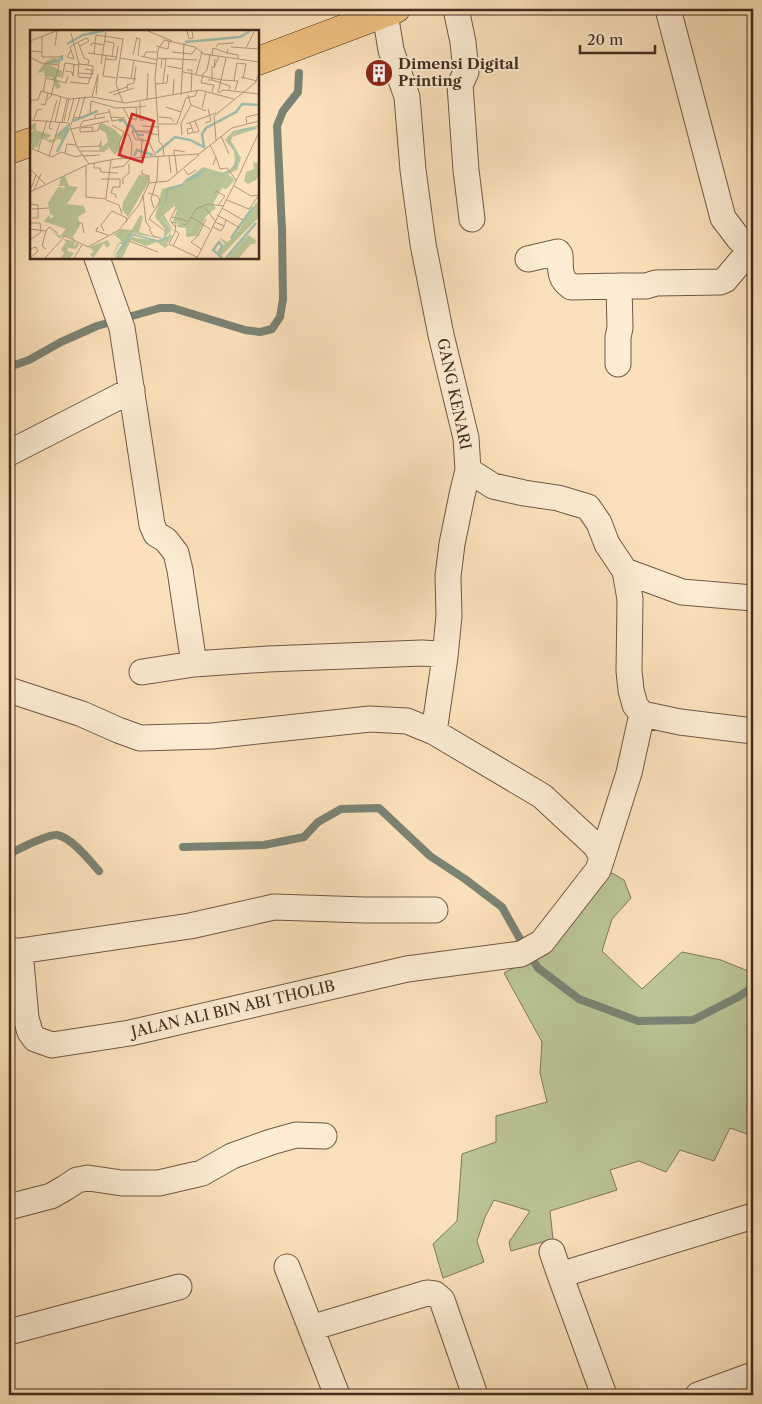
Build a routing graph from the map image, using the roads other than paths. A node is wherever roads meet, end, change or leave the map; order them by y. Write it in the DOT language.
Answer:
graph roads {
  1 [pos="456,9"];
  2 [pos="668,9"];
  3 [pos="384,11"];
  4 [pos="259,61"];
  5 [pos="30,142"];
  6 [pos="9,150"];
  7 [pos="472,219"];
  8 [pos="752,250"];
  9 [pos="97,259"];
  10 [pos="528,260"];
  11 [pos="619,286"];
  12 [pos="618,364"];
  13 [pos="132,390"];
  14 [pos="9,453"];
  15 [pos="468,470"];
  16 [pos="625,571"];
  17 [pos="753,598"];
  18 [pos="445,657"];
  19 [pos="194,664"];
  20 [pos="142,672"];
  21 [pos="9,690"];
  22 [pos="642,714"];
  23 [pos="434,732"];
  24 [pos="753,732"];
  25 [pos="602,858"];
  26 [pos="435,910"];
  27 [pos="14,951"];
  28 [pos="324,1136"];
  29 [pos="9,1207"];
  30 [pos="753,1216"];
  31 [pos="552,1252"];
  32 [pos="287,1267"];
  33 [pos="560,1276"];
  34 [pos="179,1287"];
  35 [pos="311,1328"];
  36 [pos="9,1332"];
  37 [pos="753,1375"];
  38 [pos="337,1395"];
  39 [pos="476,1395"];
  40 [pos="604,1395"];
  41 [pos="698,1395"];
  1 -- 7 [label="street"];
  2 -- 8 [label="street"];
  3 -- 4 [label="main road"];
  3 -- 15 [label="street, GANG KENARI"];
  5 -- 6 [label="main road"];
  8 -- 11 [label="street"];
  9 -- 13 [label="street"];
  10 -- 11 [label="street"];
  11 -- 12 [label="street"];
  13 -- 14 [label="street"];
  13 -- 19 [label="street"];
  15 -- 16 [label="street, GANG KENARI"];
  15 -- 18 [label="street"];
  16 -- 17 [label="street"];
  16 -- 22 [label="street, GANG KENARI"];
  18 -- 19 [label="street"];
  18 -- 23 [label="street"];
  19 -- 20 [label="street"];
  21 -- 23 [label="street"];
  22 -- 24 [label="street"];
  22 -- 25 [label="street"];
  23 -- 25 [label="street"];
  25 -- 27 [label="street, JALAN ALI BIN ABI THOLIB"];
  26 -- 27 [label="street"];
  28 -- 29 [label="street"];
  30 -- 33 [label="street"];
  31 -- 33 [label="street"];
  32 -- 35 [label="street"];
  33 -- 40 [label="street"];
  34 -- 36 [label="street"];
  35 -- 38 [label="street"];
  35 -- 39 [label="street"];
  37 -- 41 [label="street"];
}
